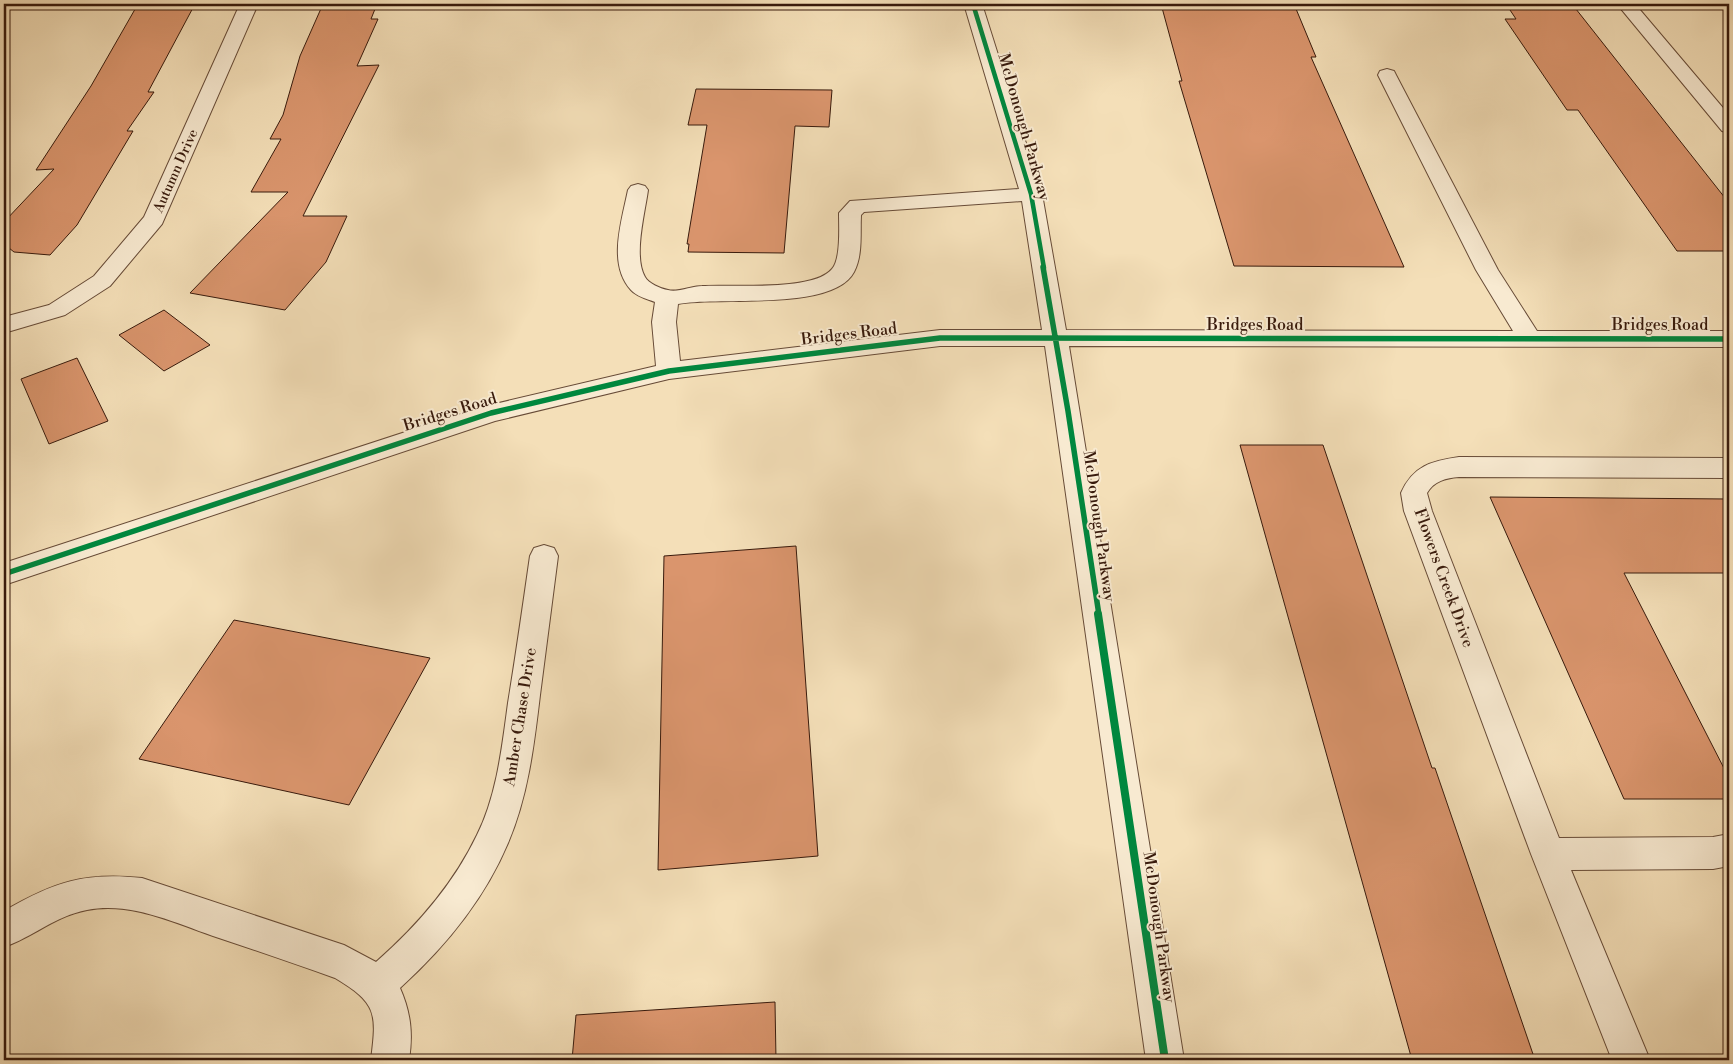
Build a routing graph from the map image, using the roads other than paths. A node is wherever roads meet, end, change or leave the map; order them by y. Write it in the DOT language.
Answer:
graph roads {
  1 [pos="249,4"];
  2 [pos="973,4"];
  3 [pos="1626,4"];
  4 [pos="1387,75"];
  5 [pos="1729,127"];
  6 [pos="638,190"];
  7 [pos="1031,194"];
  8 [pos="667,299"];
  9 [pos="4,325"];
  10 [pos="1056,337"];
  11 [pos="1729,339"];
  12 [pos="1531,340"];
  13 [pos="669,371"];
  14 [pos="1729,468"];
  15 [pos="544,556"];
  16 [pos="4,574"];
  17 [pos="1729,850"];
  18 [pos="1548,854"];
  19 [pos="4,930"];
  20 [pos="378,984"];
  21 [pos="390,1060"];
  22 [pos="1164,1060"];
  23 [pos="1630,1060"];
  1 -- 9 [label="street, Autumn Drive"];
  2 -- 7 [label="street, McDonough Parkway"];
  3 -- 5 [label="street"];
  4 -- 12 [label="street"];
  6 -- 8 [label="street"];
  7 -- 8 [label="street"];
  7 -- 10 [label="street, McDonough Parkway"];
  8 -- 13 [label="street"];
  10 -- 12 [label="street, Bridges Road"];
  10 -- 13 [label="street, Bridges Road"];
  10 -- 22 [label="street, McDonough Parkway"];
  11 -- 12 [label="street, Bridges Road"];
  13 -- 16 [label="street, Bridges Road"];
  14 -- 18 [label="street, Flowers Creek Drive"];
  15 -- 20 [label="street, Amber Chase Drive"];
  17 -- 18 [label="street"];
  18 -- 23 [label="street, Flowers Creek Drive"];
  19 -- 20 [label="street"];
  20 -- 21 [label="street"];
}
